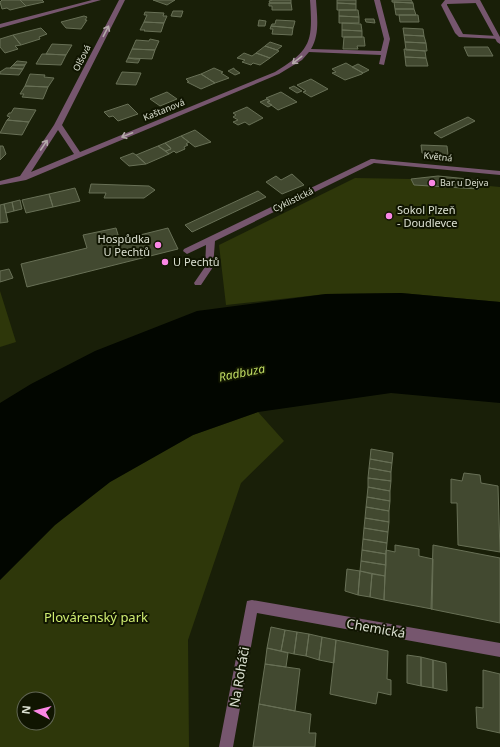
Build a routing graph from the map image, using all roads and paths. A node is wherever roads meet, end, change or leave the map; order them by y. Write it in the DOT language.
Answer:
graph roads {
  1 [pos="98,0"];
  2 [pos="122,0"];
  3 [pos="313,0"];
  4 [pos="377,0"];
  5 [pos="477,0"];
  6 [pos="0,26"];
  7 [pos="499,40"];
  8 [pos="308,50"];
  9 [pos="384,53"];
  10 [pos="382,64"];
  11 [pos="58,125"];
  12 [pos="78,155"];
  13 [pos="374,161"];
  14 [pos="500,173"];
  15 [pos="23,178"];
  16 [pos="0,183"];
  17 [pos="211,239"];
  18 [pos="187,251"];
  19 [pos="198,283"];
  20 [pos="252,606"];
  21 [pos="500,650"];
  22 [pos="226,747"];
  1 -- 6 [label="street"];
  11 -- 2 [label="street, Olšová, one-way"];
  3 -- 8 [label="street, Kaštanová"];
  4 -- 9 [label="street"];
  5 -- 7 [label="street"];
  5 -- 7 [label="street"];
  8 -- 9 [label="street"];
  8 -- 12 [label="street, Kaštanová, one-way"];
  9 -- 10 [label="street"];
  11 -- 12 [label="street"];
  15 -- 11 [label="street, Olšová, one-way"];
  12 -- 15 [label="street, Kaštanová"];
  13 -- 14 [label="street, Květná"];
  13 -- 17 [label="street, Cyklistická"];
  15 -- 16 [label="street"];
  17 -- 18 [label="street, Cyklistická"];
  17 -- 19 [label="street"];
  20 -- 21 [label="street, Chemická"];
  20 -- 22 [label="street, Na Roháči"];
}
